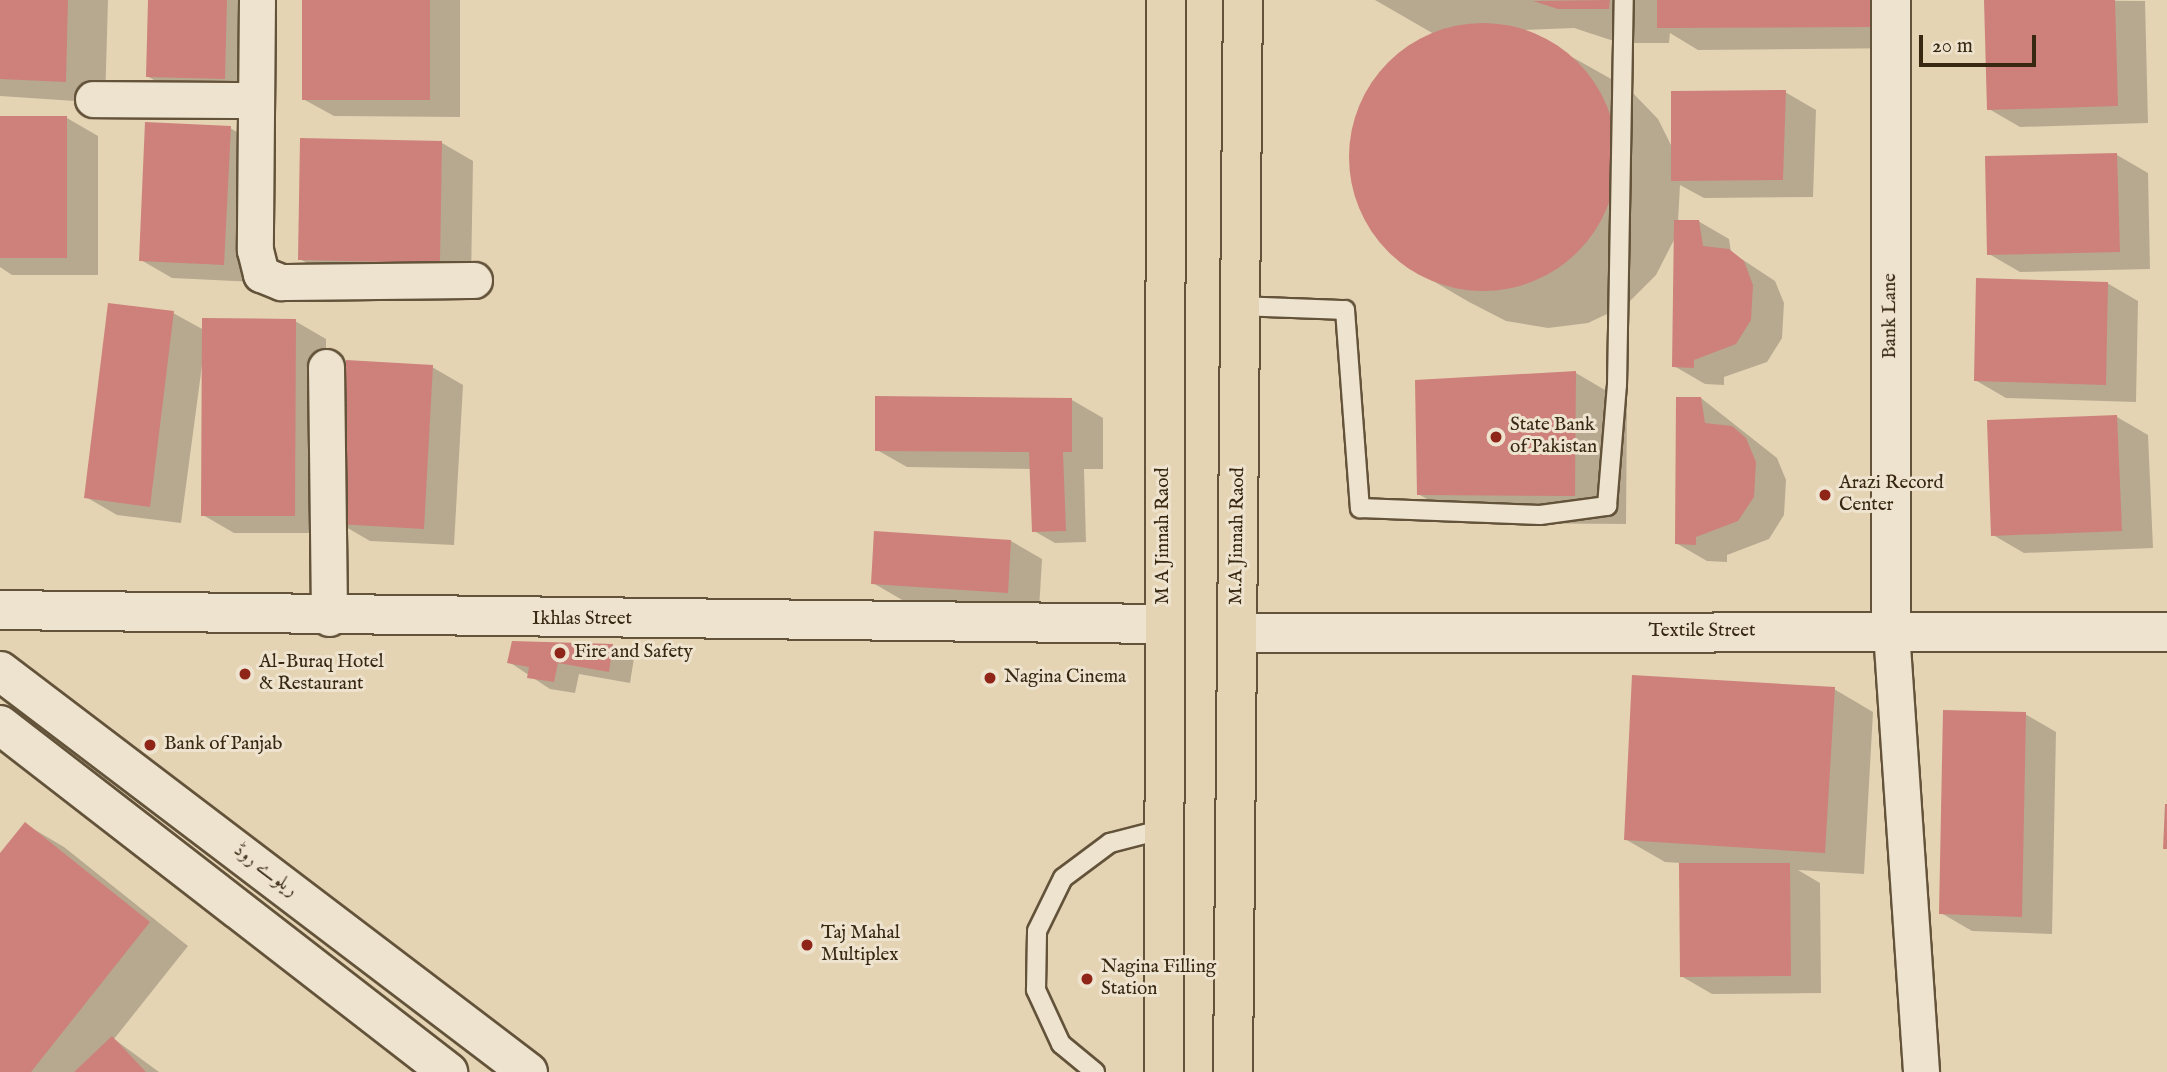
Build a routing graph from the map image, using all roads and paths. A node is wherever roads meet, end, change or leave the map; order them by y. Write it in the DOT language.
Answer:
graph roads {
  1 [pos="257,0"];
  2 [pos="1166,0"];
  3 [pos="1243,0"];
  4 [pos="1624,0"];
  5 [pos="1891,0"];
  6 [pos="93,99"];
  7 [pos="256,100"];
  8 [pos="474,281"];
  9 [pos="1240,306"];
  10 [pos="326,367"];
  11 [pos="0,610"];
  12 [pos="329,618"];
  13 [pos="1164,624"];
  14 [pos="1891,631"];
  15 [pos="2167,632"];
  16 [pos="1237,633"];
  17 [pos="0,671"];
  18 [pos="0,725"];
  19 [pos="1168,828"];
  20 [pos="448,1072"];
  21 [pos="528,1072"];
  22 [pos="1095,1072"];
  23 [pos="1164,1072"];
  24 [pos="1233,1072"];
  25 [pos="1921,1072"];
  1 -- 7 [label="street"];
  2 -- 13 [label="main road, M A Jinnah Raod"];
  3 -- 9 [label="main road, M.A Jinnah Raod"];
  4 -- 9 [label="lane"];
  5 -- 14 [label="street, Bank Lane"];
  6 -- 7 [label="street"];
  7 -- 8 [label="street"];
  9 -- 16 [label="main road, M.A Jinnah Raod"];
  10 -- 12 [label="street"];
  11 -- 12 [label="street, Ikhlas Street"];
  12 -- 13 [label="street, Ikhlas Street"];
  13 -- 19 [label="main road, M A Jinnah Raod"];
  14 -- 15 [label="street, Textile Street"];
  14 -- 16 [label="street, Textile Street"];
  14 -- 25 [label="street"];
  16 -- 24 [label="main road, M.A Jinnah Raod"];
  17 -- 21 [label="street, ریلوے روڈ"];
  18 -- 20 [label="street"];
  19 -- 22 [label="lane"];
  19 -- 23 [label="main road, M A Jinnah Raod"];
}
